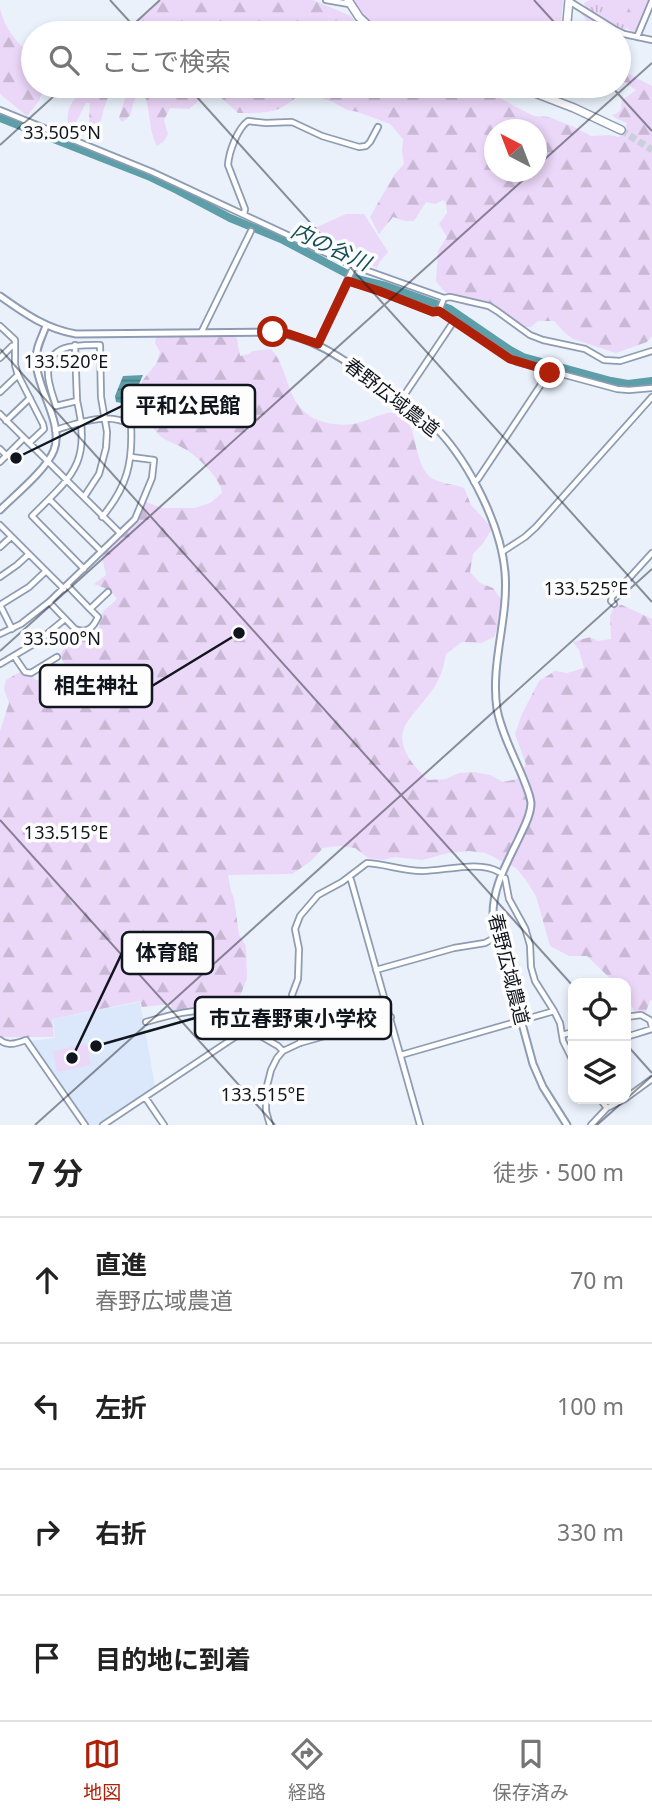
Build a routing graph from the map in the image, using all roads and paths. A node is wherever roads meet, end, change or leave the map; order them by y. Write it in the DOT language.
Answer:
graph roads {
  1 [pos="326,0"];
  2 [pos="569,1"];
  3 [pos="652,1"];
  4 [pos="349,2"];
  5 [pos="362,21"];
  6 [pos="567,21"];
  7 [pos="601,21"];
  8 [pos="631,35"];
  9 [pos="637,37"];
  10 [pos="652,40"];
  11 [pos="550,98"];
  12 [pos="0,110"];
  13 [pos="378,127"];
  14 [pos="621,130"];
  15 [pos="244,214"];
  16 [pos="251,231"];
  17 [pos="353,267"];
  18 [pos="348,280"];
  19 [pos="0,296"];
  20 [pos="443,299"];
  21 [pos="439,310"];
  22 [pos="454,321"];
  23 [pos="0,326"];
  24 [pos="47,326"];
  25 [pos="202,331"];
  26 [pos="318,344"];
  27 [pos="15,345"];
  28 [pos="75,345"];
  29 [pos="652,351"];
  30 [pos="0,358"];
  31 [pos="550,371"];
  32 [pos="18,375"];
  33 [pos="652,388"];
  34 [pos="0,392"];
  35 [pos="652,397"];
  36 [pos="30,398"];
  37 [pos="401,400"];
  38 [pos="77,401"];
  39 [pos="0,414"];
  40 [pos="105,417"];
  41 [pos="6,421"];
  42 [pos="81,423"];
  43 [pos="55,430"];
  44 [pos="24,438"];
  45 [pos="29,443"];
  46 [pos="0,449"];
  47 [pos="6,456"];
  48 [pos="131,457"];
  49 [pos="0,462"];
  50 [pos="48,462"];
  51 [pos="67,481"];
  52 [pos="474,482"];
  53 [pos="84,497"];
  54 [pos="49,499"];
  55 [pos="0,510"];
  56 [pos="102,517"];
  57 [pos="0,525"];
  58 [pos="120,533"];
  59 [pos="11,537"];
  60 [pos="0,547"];
  61 [pos="101,551"];
  62 [pos="502,552"];
  63 [pos="652,553"];
  64 [pos="29,554"];
  65 [pos="84,569"];
  66 [pos="46,571"];
  67 [pos="0,577"];
  68 [pos="65,587"];
  69 [pos="108,592"];
  70 [pos="50,602"];
  71 [pos="614,604"];
  72 [pos="0,605"];
  73 [pos="90,609"];
  74 [pos="65,619"];
  75 [pos="12,629"];
  76 [pos="0,634"];
  77 [pos="14,656"];
  78 [pos="57,657"];
  79 [pos="0,664"];
  80 [pos="499,872"];
  81 [pos="349,877"];
  82 [pos="505,878"];
  83 [pos="498,936"];
  84 [pos="376,970"];
  85 [pos="554,1012"];
  86 [pos="631,1016"];
  87 [pos="391,1017"];
  88 [pos="521,1021"];
  89 [pos="146,1022"];
  90 [pos="652,1028"];
  91 [pos="247,1029"];
  92 [pos="568,1033"];
  93 [pos="562,1035"];
  94 [pos="631,1035"];
  95 [pos="0,1040"];
  96 [pos="300,1043"];
  97 [pos="283,1051"];
  98 [pos="568,1053"];
  99 [pos="401,1055"];
  100 [pos="652,1079"];
  101 [pos="631,1094"];
  102 [pos="145,1097"];
  103 [pos="604,1104"];
  104 [pos="614,1104"];
  105 [pos="607,1108"];
  106 [pos="85,1125"];
  107 [pos="103,1125"];
  108 [pos="164,1125"];
  109 [pos="270,1125"];
  110 [pos="420,1125"];
  111 [pos="567,1125"];
  112 [pos="591,1125"];
  1 -- 4 [label="street"];
  2 -- 6 [label="main road"];
  2 -- 7 [label="street"];
  3 -- 9 [label="street"];
  4 -- 5 [label="main road"];
  8 -- 9 [label="street"];
  9 -- 10 [label="street"];
  11 -- 14 [label="main road"];
  12 -- 15 [label="street"];
  13 -- 15 [label="street"];
  15 -- 17 [label="street"];
  16 -- 25 [label="street"];
  17 -- 18 [label="street"];
  17 -- 20 [label="street"];
  18 -- 21 [label="street"];
  18 -- 26 [label="street"];
  19 -- 24 [label="street, 春野広域農道"];
  20 -- 21 [label="street"];
  20 -- 29 [label="street"];
  21 -- 22 [label="street"];
  22 -- 31 [label="street"];
  22 -- 37 [label="street"];
  23 -- 27 [label="street"];
  24 -- 25 [label="street, 春野広域農道"];
  24 -- 43 [label="street"];
  25 -- 26 [label="street, 春野広域農道"];
  26 -- 37 [label="street, 春野広域農道"];
  27 -- 30 [label="street"];
  27 -- 32 [label="street"];
  28 -- 38 [label="street"];
  28 -- 38 [label="street"];
  28 -- 40 [label="street"];
  31 -- 33 [label="street"];
  31 -- 52 [label="street"];
  32 -- 34 [label="street"];
  32 -- 36 [label="street"];
  35 -- 62 [label="street"];
  36 -- 41 [label="street"];
  36 -- 45 [label="street"];
  37 -- 52 [label="street, 春野広域農道"];
  38 -- 42 [label="street"];
  39 -- 41 [label="street"];
  40 -- 42 [label="street"];
  40 -- 48 [label="street"];
  40 -- 53 [label="street"];
  41 -- 44 [label="street"];
  42 -- 43 [label="street"];
  42 -- 51 [label="street"];
  43 -- 50 [label="street"];
  44 -- 45 [label="street"];
  44 -- 47 [label="street"];
  45 -- 50 [label="street"];
  46 -- 47 [label="street"];
  47 -- 49 [label="street"];
  48 -- 56 [label="street"];
  48 -- 58 [label="street"];
  50 -- 51 [label="street"];
  50 -- 55 [label="street"];
  51 -- 53 [label="street"];
  51 -- 54 [label="street"];
  52 -- 62 [label="street, 春野広域農道"];
  53 -- 56 [label="street"];
  54 -- 61 [label="street"];
  54 -- 65 [label="street"];
  56 -- 58 [label="street"];
  57 -- 59 [label="street"];
  58 -- 61 [label="street"];
  59 -- 60 [label="street"];
  59 -- 64 [label="street"];
  61 -- 65 [label="street"];
  62 -- 83 [label="street, 春野広域農道"];
  63 -- 71 [label="street"];
  64 -- 66 [label="street"];
  64 -- 67 [label="street"];
  65 -- 68 [label="street"];
  66 -- 68 [label="street"];
  66 -- 72 [label="street"];
  68 -- 70 [label="street"];
  68 -- 73 [label="street"];
  69 -- 73 [label="street"];
  70 -- 74 [label="street"];
  70 -- 75 [label="street"];
  72 -- 75 [label="street"];
  73 -- 74 [label="street"];
  74 -- 77 [label="street"];
  75 -- 76 [label="street"];
  77 -- 78 [label="street"];
  77 -- 79 [label="street"];
  80 -- 81 [label="street"];
  81 -- 84 [label="street"];
  81 -- 96 [label="street"];
  82 -- 85 [label="street"];
  83 -- 84 [label="street"];
  83 -- 88 [label="street, 春野広域農道"];
  84 -- 87 [label="street"];
  85 -- 88 [label="street"];
  85 -- 93 [label="street"];
  86 -- 90 [label="street"];
  87 -- 96 [label="street"];
  87 -- 99 [label="street"];
  88 -- 99 [label="street"];
  88 -- 111 [label="street, 春野広域農道"];
  89 -- 91 [label="street"];
  90 -- 94 [label="street"];
  91 -- 97 [label="street"];
  91 -- 102 [label="street"];
  92 -- 93 [label="street"];
  93 -- 98 [label="street"];
  95 -- 106 [label="street"];
  96 -- 97 [label="street"];
  97 -- 109 [label="street"];
  99 -- 110 [label="street"];
  100 -- 101 [label="street"];
  102 -- 107 [label="street"];
  102 -- 108 [label="street"];
  103 -- 105 [label="street"];
  104 -- 105 [label="street"];
  105 -- 112 [label="street"];
}
